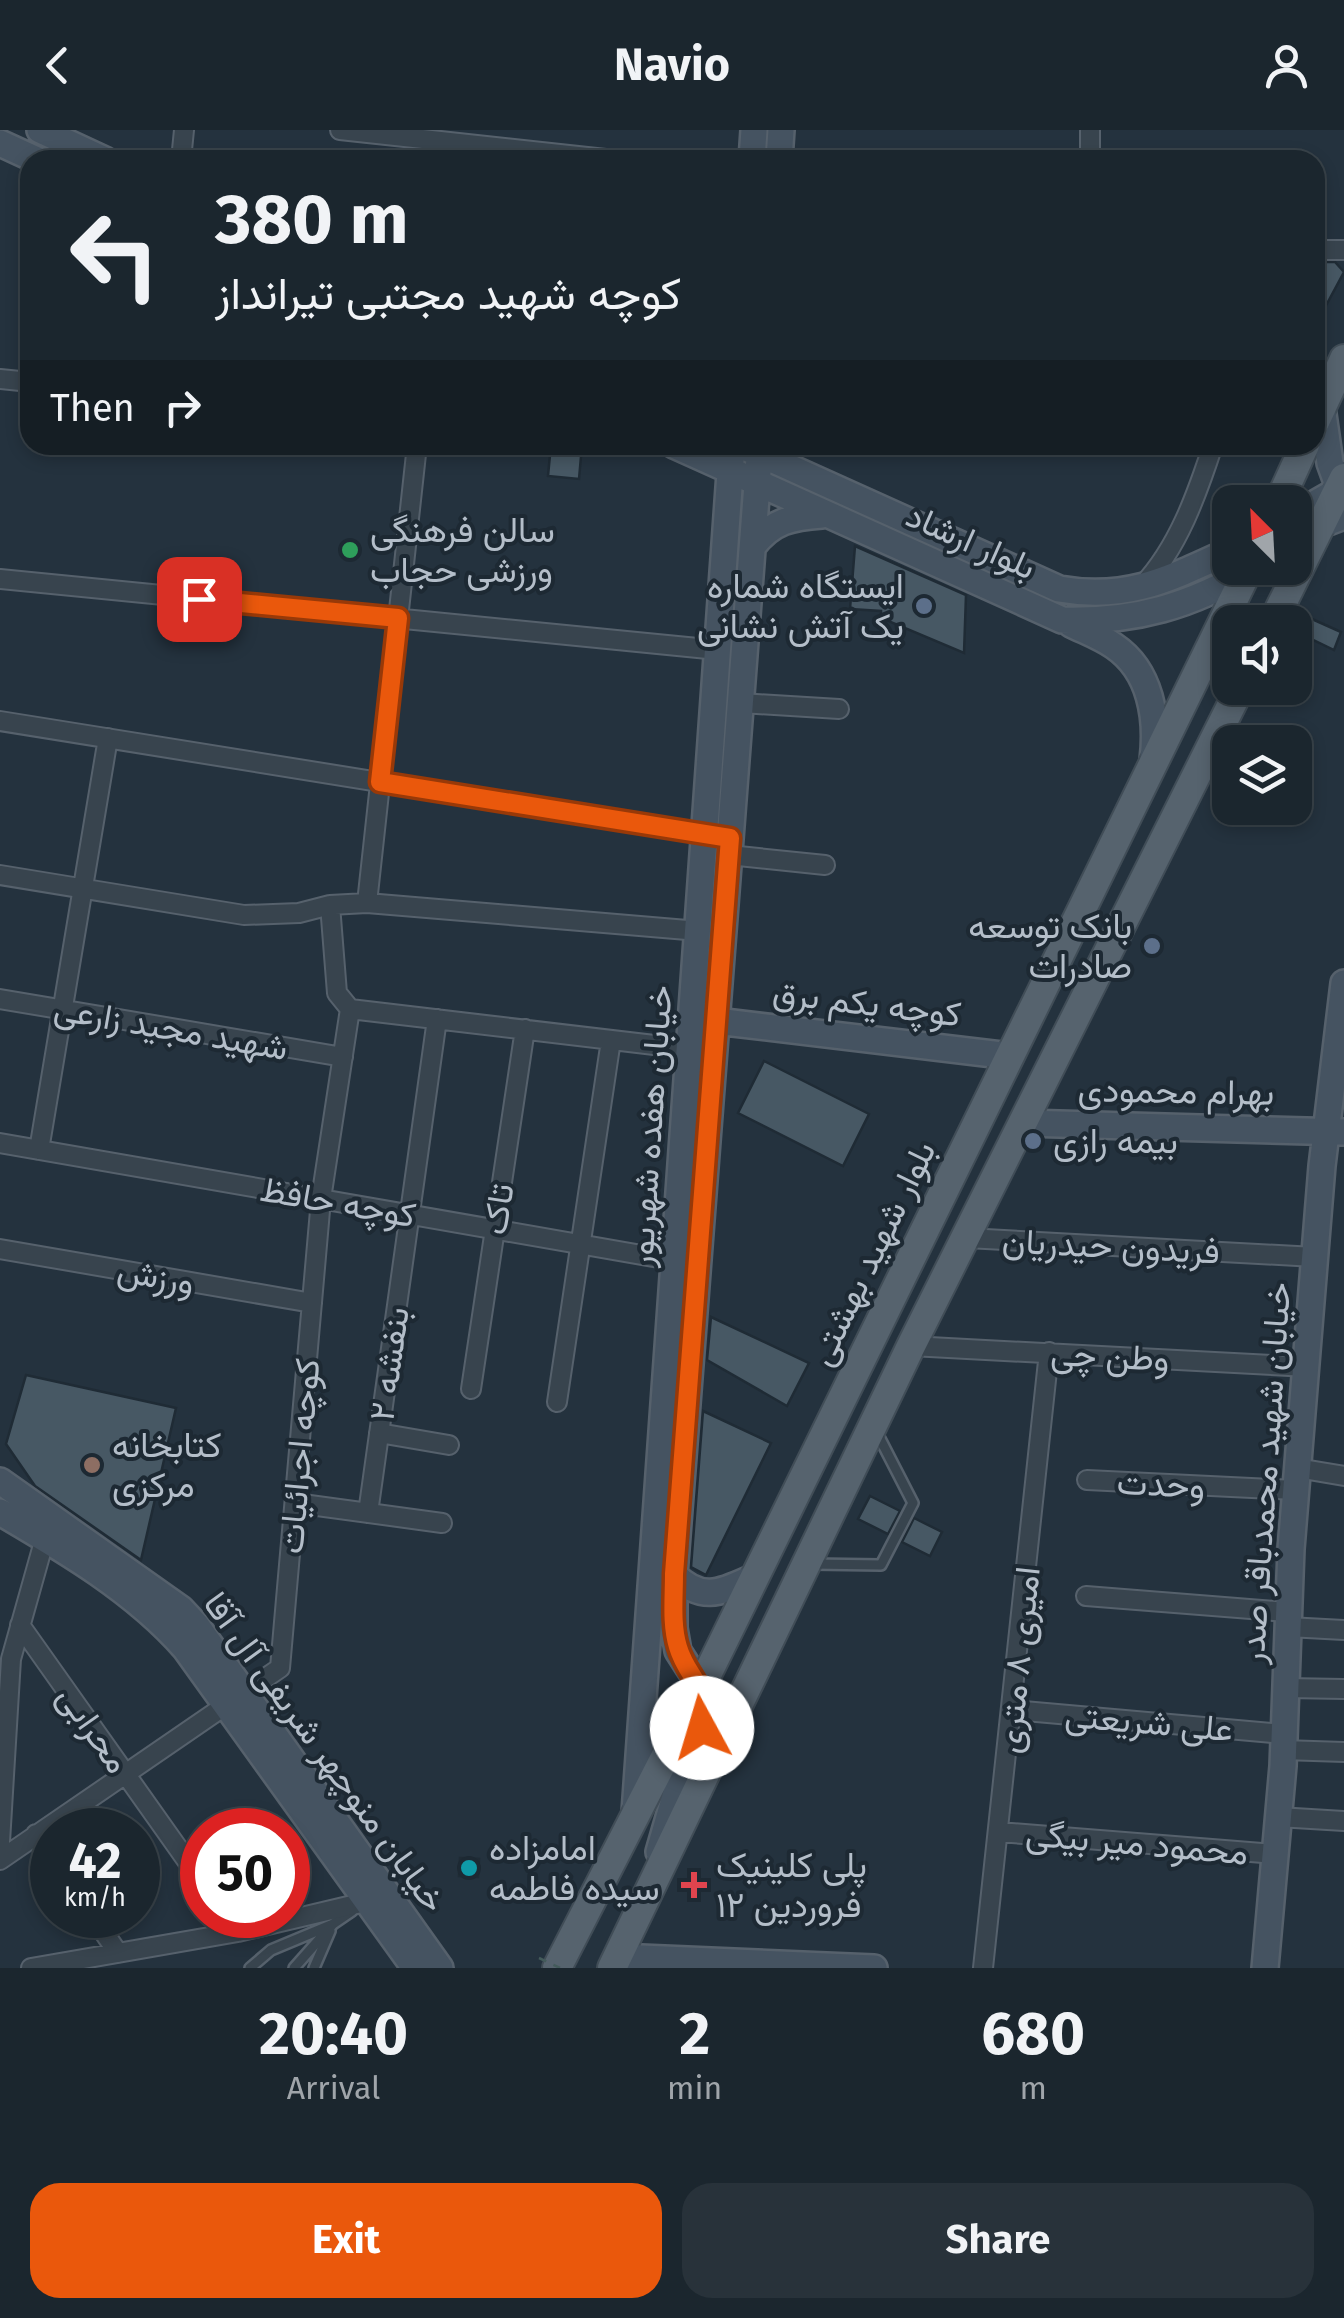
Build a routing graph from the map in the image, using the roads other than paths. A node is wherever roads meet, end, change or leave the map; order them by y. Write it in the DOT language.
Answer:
graph roads {
  1 [pos="40,130"];
  2 [pos="340,130"];
  3 [pos="83,150"];
  4 [pos="523,150"];
  5 [pos="1344,358"];
  6 [pos="1325,396"];
  7 [pos="1325,444"];
  8 [pos="415,455"];
  9 [pos="754,455"];
  10 [pos="768,455"];
  11 [pos="1210,455"];
  12 [pos="1300,455"];
  13 [pos="732,458"];
  14 [pos="758,482"];
  15 [pos="1287,485"];
  16 [pos="1340,497"];
  17 [pos="1312,508"];
  18 [pos="826,515"];
  19 [pos="1312,525"];
  20 [pos="943,536"];
  21 [pos="753,546"];
  22 [pos="931,561"];
  23 [pos="1212,571"];
  24 [pos="0,579"];
  25 [pos="1212,582"];
  26 [pos="1236,585"];
  27 [pos="1139,588"];
  28 [pos="1282,605"];
  29 [pos="398,618"];
  30 [pos="1062,620"];
  31 [pos="718,650"];
  32 [pos="1196,676"];
  33 [pos="1212,679"];
  34 [pos="740,702"];
  35 [pos="1232,705"];
  36 [pos="839,709"];
  37 [pos="0,721"];
  38 [pos="108,738"];
  39 [pos="1152,765"];
  40 [pos="380,782"];
  41 [pos="721,843"];
  42 [pos="825,865"];
  43 [pos="0,874"];
  44 [pos="83,888"];
  45 [pos="367,902"];
  46 [pos="330,905"];
  47 [pos="698,932"];
  48 [pos="1344,983"];
  49 [pos="0,999"];
  50 [pos="350,1008"];
  51 [pos="63,1010"];
  52 [pos="437,1019"];
  53 [pos="716,1021"];
  54 [pos="525,1029"];
  55 [pos="611,1040"];
  56 [pos="688,1049"];
  57 [pos="342,1056"];
  58 [pos="1010,1056"];
  59 [pos="1024,1123"];
  60 [pos="1335,1131"];
  61 [pos="0,1143"];
  62 [pos="39,1150"];
  63 [pos="321,1199"];
  64 [pos="410,1215"];
  65 [pos="495,1230"];
  66 [pos="967,1238"];
  67 [pos="581,1245"];
  68 [pos="0,1250"];
  69 [pos="1315,1256"];
  70 [pos="676,1261"];
  71 [pos="312,1304"];
  72 [pos="912,1346"];
  73 [pos="1049,1352"];
  74 [pos="1308,1368"];
  75 [pos="471,1390"];
  76 [pos="558,1402"];
  77 [pos="874,1428"];
  78 [pos="379,1433"];
  79 [pos="449,1445"];
  80 [pos="0,1472"];
  81 [pos="1344,1476"];
  82 [pos="1296,1479"];
  83 [pos="1087,1480"];
  84 [pos="0,1482"];
  85 [pos="295,1504"];
  86 [pos="39,1509"];
  87 [pos="0,1512"];
  88 [pos="368,1513"];
  89 [pos="442,1523"];
  90 [pos="0,1527"];
  91 [pos="45,1538"];
  92 [pos="809,1564"];
  93 [pos="674,1574"];
  94 [pos="755,1578"];
  95 [pos="1086,1596"];
  96 [pos="1288,1620"];
  97 [pos="20,1625"];
  98 [pos="1344,1630"];
  99 [pos="701,1687"];
  100 [pos="1286,1688"];
  101 [pos="1344,1689"];
  102 [pos="232,1698"];
  103 [pos="1013,1710"];
  104 [pos="1284,1742"];
  105 [pos="1344,1752"];
  106 [pos="125,1772"];
  107 [pos="73,1808"];
  108 [pos="636,1812"];
  109 [pos="1278,1818"];
  110 [pos="1344,1821"];
  111 [pos="998,1832"];
  112 [pos="30,1838"];
  113 [pos="0,1842"];
  114 [pos="180,1851"];
  115 [pos="1275,1854"];
  116 [pos="0,1860"];
  117 [pos="365,1902"];
  118 [pos="645,1902"];
  119 [pos="310,1915"];
  120 [pos="334,1924"];
  121 [pos="108,1938"];
  122 [pos="204,1938"];
  123 [pos="118,1953"];
  124 [pos="615,1962"];
  125 [pos="726,1964"];
  126 [pos="552,1965"];
  127 [pos="316,1967"];
  128 [pos="30,1968"];
  129 [pos="250,1968"];
  130 [pos="294,1968"];
  131 [pos="415,1968"];
  132 [pos="440,1968"];
  133 [pos="874,1968"];
  134 [pos="983,1968"];
  135 [pos="1265,1968"];
  1 -- 3 [label="main road"];
  2 -- 4 [label="street"];
  5 -- 6 [label="main road"];
  7 -- 16 [label="main road"];
  8 -- 29 [label="street"];
  9 -- 14 [label="main road, خیابان هفده شهریور"];
  10 -- 20 [label="main road, بلوار ارشاد"];
  11 -- 27 [label="street"];
  12 -- 15 [label="main road"];
  13 -- 14 [label="main road, بلوار ارشاد"];
  13 -- 31 [label="main road, خیابان هفده شهریور"];
  14 -- 18 [label="main road, بلوار ارشاد"];
  14 -- 21 [label="main road, خیابان هفده شهریور"];
  16 -- 17 [label="main road"];
  16 -- 19 [label="main road"];
  16 -- 28 [label="main road"];
  18 -- 21 [label="main road"];
  18 -- 22 [label="main road, بلوار ارشاد"];
  20 -- 22 [label="main road"];
  20 -- 27 [label="main road, بلوار ارشاد"];
  21 -- 34 [label="main road, خیابان هفده شهریور"];
  22 -- 30 [label="main road, بلوار ارشاد"];
  23 -- 27 [label="main road, بلوار ارشاد"];
  24 -- 29 [label="street"];
  25 -- 30 [label="main road, بلوار ارشاد"];
  26 -- 32 [label="main road, بلوار شهید بهشتی"];
  29 -- 31 [label="street"];
  29 -- 40 [label="street"];
  30 -- 39 [label="main road"];
  31 -- 41 [label="main road, خیابان هفده شهریور"];
  32 -- 33 [label="main road"];
  32 -- 39 [label="main road, بلوار شهید بهشتی"];
  34 -- 36 [label="street"];
  34 -- 41 [label="main road, خیابان هفده شهریور"];
  35 -- 59 [label="main road"];
  37 -- 38 [label="street"];
  38 -- 40 [label="street"];
  38 -- 44 [label="street"];
  39 -- 58 [label="main road, بلوار شهید بهشتی"];
  40 -- 41 [label="street"];
  40 -- 45 [label="street"];
  41 -- 42 [label="street"];
  41 -- 47 [label="main road, خیابان هفده شهریور"];
  41 -- 53 [label="main road, خیابان هفده شهریور"];
  43 -- 44 [label="street"];
  44 -- 46 [label="street"];
  44 -- 51 [label="street"];
  45 -- 46 [label="street"];
  45 -- 47 [label="street"];
  46 -- 50 [label="street"];
  47 -- 56 [label="main road, خیابان هفده شهریور"];
  48 -- 60 [label="main road, خیابان شهید محمدباقر صدر"];
  49 -- 51 [label="street, شهید مجید زارعی"];
  50 -- 52 [label="street"];
  50 -- 57 [label="street, کوچه اجرائیات"];
  51 -- 57 [label="street, شهید مجید زارعی"];
  51 -- 62 [label="street"];
  52 -- 54 [label="street"];
  52 -- 64 [label="street, بنفشه ۲"];
  53 -- 58 [label="main road, کوچه یکم برق"];
  53 -- 93 [label="main road, خیابان هفده شهریور"];
  54 -- 55 [label="street"];
  54 -- 65 [label="street, تاک"];
  55 -- 56 [label="street"];
  55 -- 67 [label="street"];
  56 -- 70 [label="main road, خیابان هفده شهریور"];
  57 -- 63 [label="street, کوچه اجرائیات"];
  58 -- 94 [label="main road, بلوار شهید بهشتی"];
  59 -- 60 [label="main road, بهرام محمودی"];
  59 -- 66 [label="main road"];
  60 -- 69 [label="main road, خیابان شهید محمدباقر صدر"];
  61 -- 62 [label="street, کوچه حافظ"];
  62 -- 63 [label="street, کوچه حافظ"];
  63 -- 64 [label="street, کوچه حافظ"];
  63 -- 71 [label="street, کوچه اجرائیات"];
  64 -- 65 [label="street, کوچه حافظ"];
  64 -- 78 [label="street, بنفشه ۲"];
  65 -- 67 [label="street, کوچه حافظ"];
  65 -- 75 [label="street, تاک"];
  66 -- 69 [label="street, فریدون حیدریان"];
  66 -- 72 [label="main road"];
  67 -- 70 [label="street, کوچه حافظ"];
  67 -- 76 [label="street"];
  68 -- 71 [label="street, ورزش"];
  69 -- 74 [label="main road, خیابان شهید محمدباقر صدر"];
  70 -- 108 [label="main road, خیابان هفده شهریور"];
  71 -- 85 [label="street, کوچه اجرائیات"];
  72 -- 73 [label="street, وطن چی"];
  72 -- 77 [label="main road"];
  73 -- 74 [label="street, وطن چی"];
  73 -- 103 [label="street, امیری ۸ متری"];
  74 -- 82 [label="main road, خیابان شهید محمدباقر صدر"];
  77 -- 92 [label="main road"];
  77 -- 92 [label="lane"];
  78 -- 79 [label="street"];
  78 -- 88 [label="street, بنفشه ۲"];
  80 -- 86 [label="main road"];
  81 -- 82 [label="street, وحدت"];
  82 -- 83 [label="street, وحدت"];
  82 -- 96 [label="main road, خیابان شهید محمدباقر صدر"];
  84 -- 86 [label="main road, خیابان منوچهر شریفی آل آقا"];
  85 -- 88 [label="street"];
  85 -- 102 [label="street, کوچه اجرائیات"];
  86 -- 102 [label="main road, خیابان منوچهر شریفی آل آقا"];
  87 -- 91 [label="main road, خیابان منوچهر شریفی آل آقا"];
  88 -- 89 [label="street"];
  90 -- 91 [label="main road"];
  91 -- 97 [label="street"];
  91 -- 102 [label="main road, خیابان منوچهر شریفی آل آقا"];
  92 -- 118 [label="main road"];
  93 -- 94 [label="main road"];
  93 -- 99 [label="main road, خیابان هفده شهریور"];
  94 -- 99 [label="main road, بلوار شهید بهشتی"];
  95 -- 96 [label="street"];
  96 -- 98 [label="street"];
  96 -- 100 [label="main road, خیابان شهید محمدباقر صدر"];
  97 -- 106 [label="street, محرابی"];
  97 -- 113 [label="street"];
  99 -- 108 [label="main road, بلوار شهید بهشتی"];
  99 -- 118 [label="main road"];
  100 -- 101 [label="street"];
  100 -- 104 [label="main road, خیابان شهید محمدباقر صدر"];
  102 -- 106 [label="street"];
  102 -- 117 [label="main road, خیابان منوچهر شریفی آل آقا"];
  102 -- 132 [label="main road, خیابان منوچهر شریفی آل آقا"];
  103 -- 104 [label="street, علی شریعتی"];
  103 -- 111 [label="street, امیری ۸ متری"];
  104 -- 105 [label="street, علی شریعتی"];
  104 -- 109 [label="main road, خیابان شهید محمدباقر صدر"];
  106 -- 107 [label="street"];
  106 -- 114 [label="street, محرابی"];
  108 -- 126 [label="main road, بلوار شهید بهشتی"];
  109 -- 110 [label="street"];
  109 -- 115 [label="main road, خیابان شهید محمدباقر صدر"];
  111 -- 115 [label="street, محمود میر بیگی"];
  111 -- 134 [label="street, امیری ۸ متری"];
  112 -- 116 [label="street"];
  115 -- 135 [label="main road, خیابان شهید محمدباقر صدر"];
  117 -- 119 [label="street"];
  117 -- 120 [label="lane"];
  117 -- 131 [label="main road, خیابان منوچهر شریفی آل آقا"];
  118 -- 124 [label="main road"];
  120 -- 127 [label="lane"];
  120 -- 129 [label="lane"];
  120 -- 130 [label="lane"];
  121 -- 123 [label="street"];
  122 -- 123 [label="street"];
  123 -- 128 [label="street"];
  124 -- 125 [label="main road"];
  125 -- 133 [label="main road"];
}
